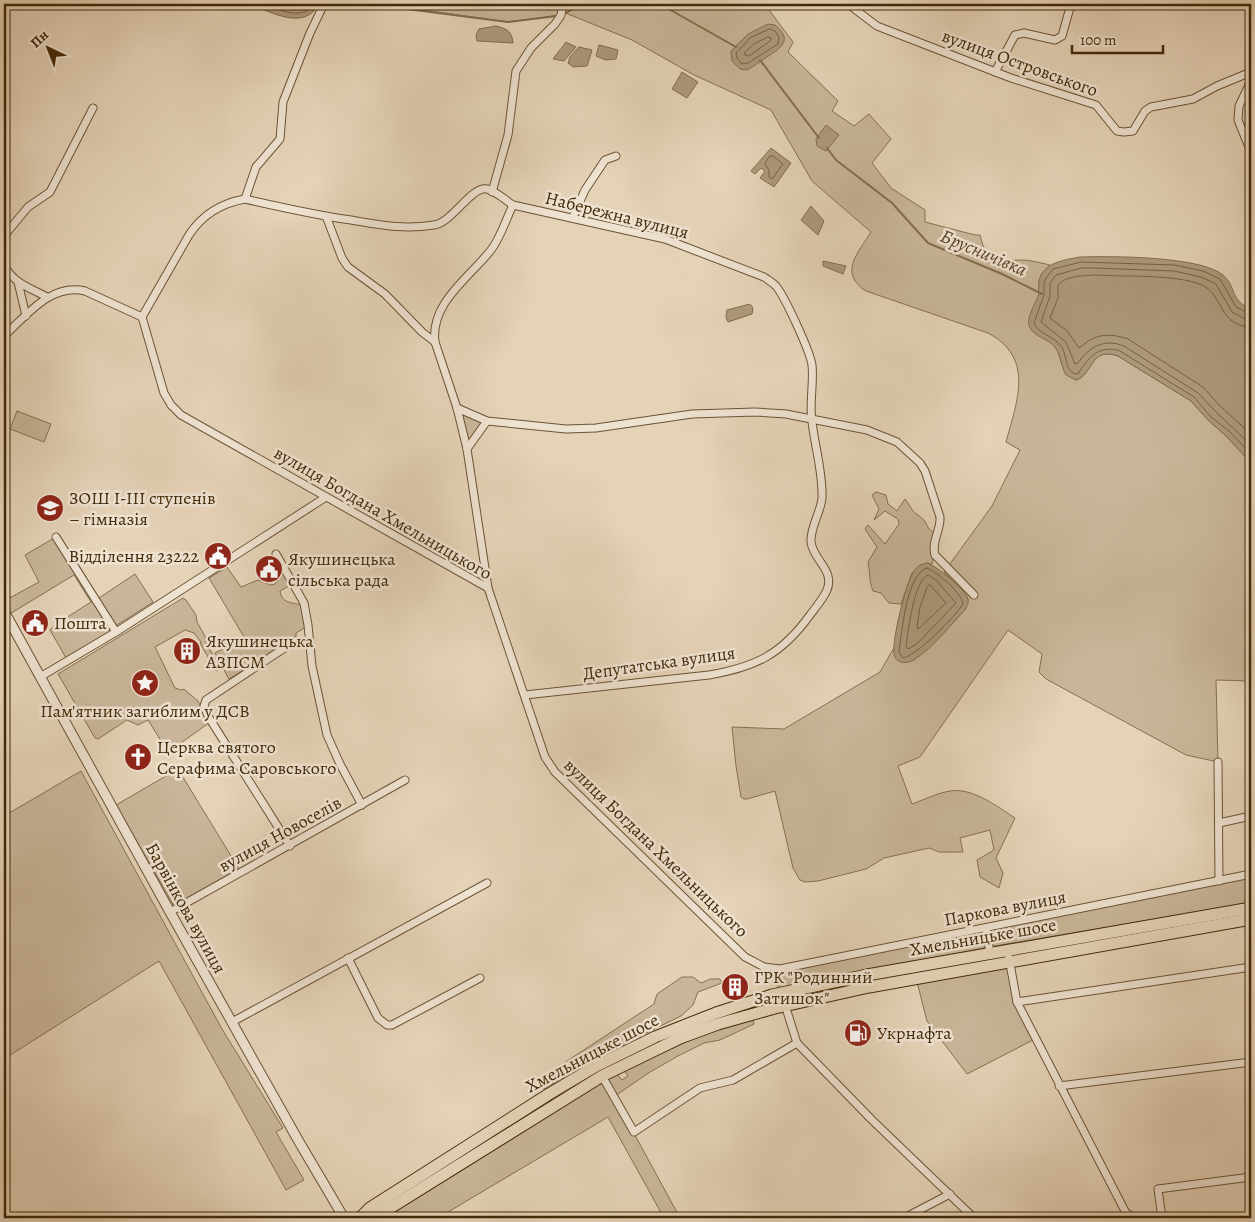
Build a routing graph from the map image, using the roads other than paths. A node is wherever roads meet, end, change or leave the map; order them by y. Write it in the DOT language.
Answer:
graph roads {
  1 [pos="324,4"];
  2 [pos="563,4"];
  3 [pos="848,4"];
  4 [pos="1070,4"];
  5 [pos="995,72"];
  6 [pos="1251,72"];
  7 [pos="1251,81"];
  8 [pos="93,108"];
  9 [pos="1251,152"];
  10 [pos="616,156"];
  11 [pos="492,192"];
  12 [pos="245,199"];
  13 [pos="513,205"];
  14 [pos="326,216"];
  15 [pos="573,217"];
  16 [pos="4,236"];
  17 [pos="4,265"];
  18 [pos="18,282"];
  19 [pos="47,297"];
  20 [pos="26,316"];
  21 [pos="142,317"];
  22 [pos="4,336"];
  23 [pos="434,342"];
  24 [pos="457,408"];
  25 [pos="811,419"];
  26 [pos="487,421"];
  27 [pos="468,449"];
  28 [pos="326,497"];
  29 [pos="56,537"];
  30 [pos="276,554"];
  31 [pos="488,588"];
  32 [pos="974,595"];
  33 [pos="4,611"];
  34 [pos="116,632"];
  35 [pos="295,641"];
  36 [pos="40,677"];
  37 [pos="525,696"];
  38 [pos="1218,762"];
  39 [pos="405,780"];
  40 [pos="362,805"];
  41 [pos="1251,816"];
  42 [pos="1219,823"];
  43 [pos="290,846"];
  44 [pos="1251,874"];
  45 [pos="1219,880"];
  46 [pos="487,882"];
  47 [pos="1251,908"];
  48 [pos="170,912"];
  49 [pos="1251,919"];
  50 [pos="986,928"];
  51 [pos="1008,950"];
  52 [pos="990,953"];
  53 [pos="348,958"];
  54 [pos="1010,962"];
  55 [pos="1251,966"];
  56 [pos="764,967"];
  57 [pos="480,978"];
  58 [pos="782,993"];
  59 [pos="1017,1002"];
  60 [pos="785,1005"];
  61 [pos="232,1022"];
  62 [pos="797,1043"];
  63 [pos="1251,1062"];
  64 [pos="602,1076"];
  65 [pos="1058,1086"];
  66 [pos="1251,1177"];
  67 [pos="950,1194"];
  68 [pos="1123,1216"];
  69 [pos="344,1218"];
  70 [pos="360,1218"];
  71 [pos="374,1218"];
  72 [pos="904,1218"];
  73 [pos="974,1218"];
  74 [pos="1135,1218"];
  75 [pos="1162,1218"];
  1 -- 12 [label="street"];
  2 -- 11 [label="street"];
  3 -- 5 [label="street, вулиця Островського"];
  4 -- 5 [label="street"];
  5 -- 6 [label="street, вулиця Островського"];
  7 -- 9 [label="street"];
  8 -- 16 [label="street"];
  10 -- 15 [label="street"];
  11 -- 13 [label="street"];
  11 -- 14 [label="street"];
  12 -- 14 [label="street"];
  12 -- 21 [label="street"];
  13 -- 15 [label="street, Набережна вулиця"];
  13 -- 23 [label="street"];
  14 -- 23 [label="street"];
  15 -- 25 [label="street, Набережна вулиця"];
  17 -- 18 [label="street"];
  18 -- 19 [label="street"];
  18 -- 20 [label="street"];
  19 -- 20 [label="street"];
  19 -- 21 [label="street"];
  20 -- 22 [label="street"];
  21 -- 28 [label="street, вулиця Богдана Хмельницького"];
  23 -- 24 [label="street"];
  24 -- 26 [label="street"];
  24 -- 27 [label="street"];
  25 -- 26 [label="street"];
  25 -- 32 [label="street"];
  25 -- 37 [label="street, Депутатська вулиця"];
  26 -- 27 [label="street"];
  27 -- 31 [label="street"];
  28 -- 31 [label="street, вулиця Богдана Хмельницького"];
  28 -- 34 [label="street"];
  29 -- 34 [label="street"];
  30 -- 40 [label="street"];
  31 -- 37 [label="street, вулиця Богдана Хмельницького"];
  33 -- 36 [label="street, Барвінкова вулиця"];
  34 -- 36 [label="street"];
  35 -- 43 [label="street"];
  36 -- 48 [label="street, Барвінкова вулиця"];
  37 -- 56 [label="street, вулиця Богдана Хмельницького"];
  38 -- 42 [label="street"];
  39 -- 40 [label="street, вулиця Новоселів"];
  40 -- 43 [label="street, вулиця Новоселів"];
  41 -- 42 [label="street"];
  42 -- 45 [label="street"];
  43 -- 48 [label="street, вулиця Новоселів"];
  44 -- 45 [label="street, Паркова вулиця"];
  45 -- 50 [label="street, Паркова вулиця"];
  46 -- 53 [label="street"];
  47 -- 51 [label="highway, Хмельницьке шосе"];
  48 -- 61 [label="street, Барвінкова вулиця"];
  49 -- 54 [label="highway, Хмельницьке шосе"];
  50 -- 52 [label="street"];
  50 -- 56 [label="street, Паркова вулиця"];
  51 -- 52 [label="highway, Хмельницьке шосе"];
  51 -- 54 [label="street"];
  52 -- 58 [label="highway, Хмельницьке шосе"];
  53 -- 57 [label="street"];
  53 -- 61 [label="street"];
  54 -- 59 [label="street"];
  54 -- 60 [label="highway, Хмельницьке шосе"];
  55 -- 59 [label="street"];
  58 -- 60 [label="highway"];
  58 -- 70 [label="highway, Хмельницьке шосе"];
  59 -- 65 [label="street"];
  60 -- 62 [label="street"];
  60 -- 64 [label="highway, Хмельницьке шосе"];
  61 -- 69 [label="street, Барвінкова вулиця"];
  62 -- 64 [label="street"];
  62 -- 67 [label="street"];
  63 -- 65 [label="street"];
  64 -- 71 [label="highway, Хмельницьке шосе"];
  65 -- 68 [label="street"];
  66 -- 75 [label="street"];
  67 -- 72 [label="street"];
  67 -- 73 [label="street"];
  68 -- 74 [label="street"];
}
